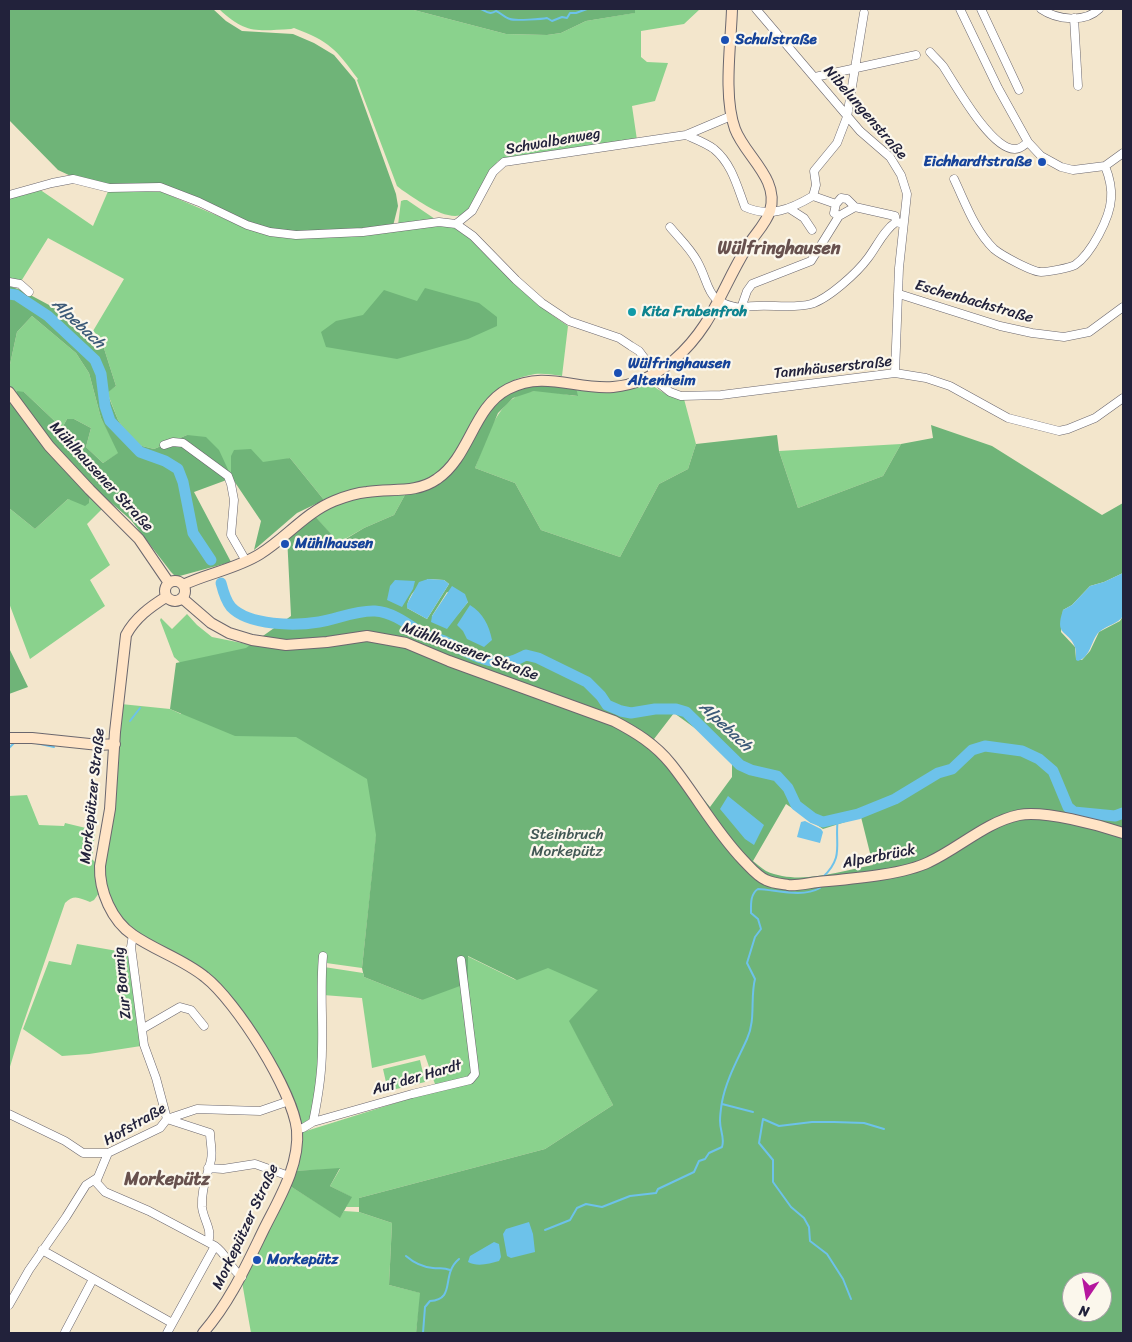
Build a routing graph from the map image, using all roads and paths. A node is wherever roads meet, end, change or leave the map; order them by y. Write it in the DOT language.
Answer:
graph roads {
  1 [pos="732,9"];
  2 [pos="960,9"];
  3 [pos="981,9"];
  4 [pos="1041,9"];
  5 [pos="1100,9"];
  6 [pos="762,10"];
  7 [pos="864,13"];
  8 [pos="1074,18"];
  9 [pos="930,52"];
  10 [pos="916,55"];
  11 [pos="854,67"];
  12 [pos="815,77"];
  13 [pos="1078,86"];
  14 [pos="1019,90"];
  15 [pos="731,116"];
  16 [pos="847,117"];
  17 [pos="686,135"];
  18 [pos="1028,142"];
  19 [pos="1123,153"];
  20 [pos="1104,166"];
  21 [pos="954,179"];
  22 [pos="9,194"];
  23 [pos="812,196"];
  24 [pos="836,204"];
  25 [pos="855,207"];
  26 [pos="790,209"];
  27 [pos="770,212"];
  28 [pos="839,216"];
  29 [pos="900,219"];
  30 [pos="456,224"];
  31 [pos="670,227"];
  32 [pos="812,230"];
  33 [pos="9,282"];
  34 [pos="29,292"];
  35 [pos="899,294"];
  36 [pos="719,301"];
  37 [pos="1123,307"];
  38 [pos="741,308"];
  39 [pos="895,373"];
  40 [pos="655,375"];
  41 [pos="9,392"];
  42 [pos="1123,398"];
  43 [pos="164,445"];
  44 [pos="246,561"];
  45 [pos="168,583"];
  46 [pos="183,585"];
  47 [pos="166,597"];
  48 [pos="182,598"];
  49 [pos="9,738"];
  50 [pos="115,744"];
  51 [pos="712,822"];
  52 [pos="1123,833"];
  53 [pos="133,935"];
  54 [pos="323,956"];
  55 [pos="461,960"];
  56 [pos="204,1026"];
  57 [pos="142,1028"];
  58 [pos="289,1101"];
  59 [pos="9,1114"];
  60 [pos="167,1119"];
  61 [pos="313,1122"];
  62 [pos="297,1129"];
  63 [pos="108,1153"];
  64 [pos="208,1168"];
  65 [pos="289,1176"];
  66 [pos="97,1178"];
  67 [pos="212,1244"];
  68 [pos="42,1250"];
  69 [pos="242,1277"];
  70 [pos="94,1279"];
  71 [pos="9,1305"];
  72 [pos="172,1323"];
  73 [pos="64,1332"];
  74 [pos="167,1333"];
  75 [pos="203,1333"];
  1 -- 15 [label="street"];
  2 -- 18 [label="street"];
  3 -- 14 [label="street"];
  4 -- 8 [label="street"];
  5 -- 8 [label="street"];
  6 -- 12 [label="street, Nibelungenstraße"];
  7 -- 11 [label="street"];
  8 -- 13 [label="street"];
  9 -- 18 [label="street"];
  10 -- 11 [label="street"];
  11 -- 12 [label="street"];
  11 -- 16 [label="street"];
  12 -- 16 [label="street, Nibelungenstraße"];
  15 -- 17 [label="street, Schwalbenweg"];
  15 -- 27 [label="street"];
  16 -- 23 [label="street"];
  16 -- 29 [label="street, Nibelungenstraße"];
  17 -- 27 [label="street"];
  17 -- 30 [label="street, Schwalbenweg"];
  18 -- 20 [label="street"];
  19 -- 20 [label="street"];
  20 -- 21 [label="street"];
  22 -- 30 [label="street"];
  23 -- 24 [label="street"];
  23 -- 26 [label="street"];
  24 -- 25 [label="street"];
  24 -- 28 [label="street"];
  25 -- 28 [label="street"];
  25 -- 29 [label="street"];
  26 -- 27 [label="street"];
  26 -- 32 [label="street"];
  27 -- 36 [label="street"];
  28 -- 38 [label="street"];
  29 -- 35 [label="street, Nibelungenstraße"];
  29 -- 38 [label="street"];
  30 -- 40 [label="street, Tannhäuserstraße"];
  31 -- 36 [label="street"];
  33 -- 34 [label="street"];
  35 -- 37 [label="street, Eschenbachstraße"];
  35 -- 39 [label="street, Nibelungenstraße"];
  36 -- 38 [label="street"];
  36 -- 40 [label="street"];
  39 -- 40 [label="street, Tannhäuserstraße"];
  39 -- 42 [label="street, Tannhäuserstraße"];
  40 -- 44 [label="street"];
  41 -- 45 [label="street, Mühlhausener Straße"];
  43 -- 44 [label="street"];
  44 -- 46 [label="street"];
  45 -- 46 [label="street"];
  45 -- 47 [label="street"];
  46 -- 48 [label="street"];
  47 -- 48 [label="street"];
  47 -- 50 [label="street, Morkepützer Straße"];
  48 -- 51 [label="street, Mühlhausener Straße"];
  49 -- 50 [label="street"];
  50 -- 53 [label="street, Morkepützer Straße"];
  51 -- 52 [label="street, Alperbrück"];
  53 -- 57 [label="street, Zur Bormig"];
  53 -- 58 [label="street, Morkepützer Straße"];
  54 -- 61 [label="street"];
  55 -- 61 [label="street, Auf der Hardt"];
  56 -- 57 [label="street, Zur Bormig"];
  57 -- 60 [label="street, Zur Bormig"];
  58 -- 60 [label="street, Hofstraße"];
  58 -- 62 [label="street, Morkepützer Straße"];
  59 -- 63 [label="street"];
  60 -- 63 [label="street, Hofstraße"];
  60 -- 64 [label="street"];
  61 -- 62 [label="street, Auf der Hardt"];
  62 -- 65 [label="street, Morkepützer Straße"];
  63 -- 66 [label="street, Hofstraße"];
  64 -- 65 [label="street"];
  64 -- 67 [label="street"];
  65 -- 69 [label="street, Morkepützer Straße"];
  66 -- 67 [label="street"];
  66 -- 68 [label="street"];
  67 -- 69 [label="street"];
  67 -- 72 [label="street"];
  68 -- 70 [label="street"];
  68 -- 71 [label="street"];
  69 -- 75 [label="street, Morkepützer Straße"];
  70 -- 72 [label="street"];
  70 -- 73 [label="street"];
  72 -- 74 [label="street"];
}
